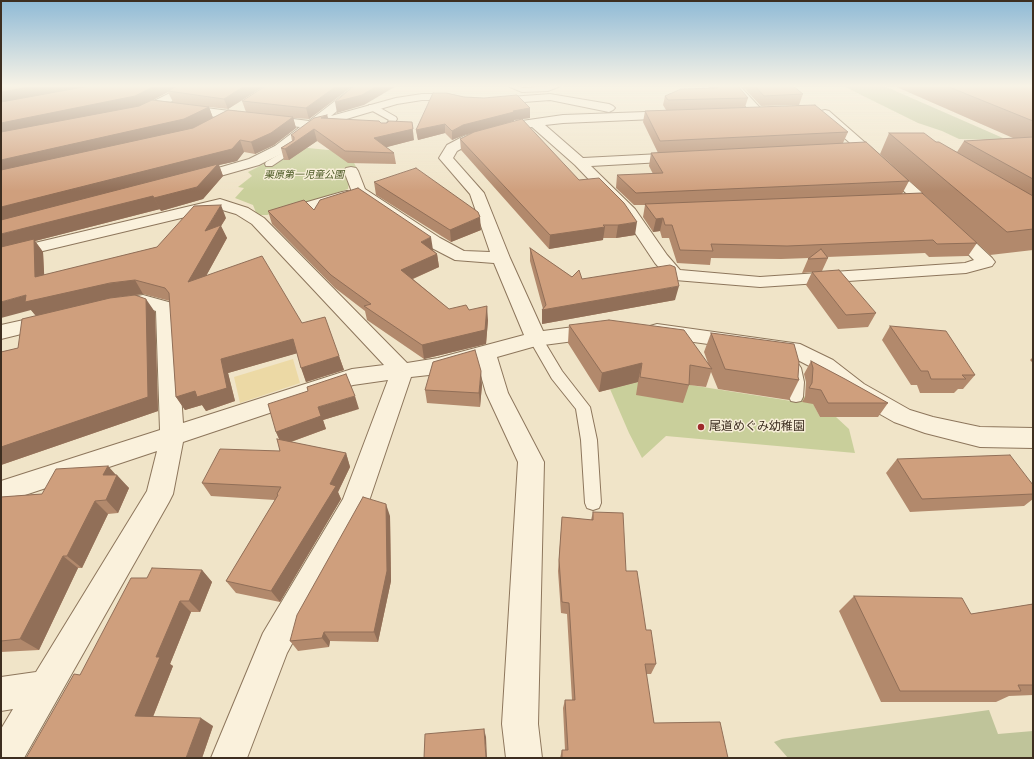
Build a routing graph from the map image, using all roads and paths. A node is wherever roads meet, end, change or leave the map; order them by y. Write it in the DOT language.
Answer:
graph roads {
  1 [pos="220,120"];
  2 [pos="274,120"];
  3 [pos="317,120"];
  4 [pos="330,120"];
  5 [pos="392,120"];
  6 [pos="553,120"];
  7 [pos="830,120"];
  8 [pos="486,122"];
  9 [pos="535,123"];
  10 [pos="212,125"];
  11 [pos="311,125"];
  12 [pos="386,131"];
  13 [pos="856,148"];
  14 [pos="886,148"];
  15 [pos="280,149"];
  16 [pos="691,157"];
  17 [pos="580,162"];
  18 [pos="269,164"];
  19 [pos="351,171"];
  20 [pos="179,183"];
  21 [pos="359,191"];
  22 [pos="897,200"];
  23 [pos="921,200"];
  24 [pos="258,221"];
  25 [pos="1,256"];
  26 [pos="501,258"];
  27 [pos="104,307"];
  28 [pos="67,316"];
  29 [pos="617,328"];
  30 [pos="640,330"];
  31 [pos="1,332"];
  32 [pos="536,340"];
  33 [pos="789,348"];
  34 [pos="485,354"];
  35 [pos="402,372"];
  36 [pos="796,397"];
  37 [pos="172,436"];
  38 [pos="1033,438"];
  39 [pos="1,492"];
  40 [pos="594,503"];
  41 [pos="46,687"];
  42 [pos="1,694"];
  43 [pos="4,758"];
  44 [pos="228,758"];
  45 [pos="524,758"];
  1 -- 10 [label="street"];
  2 -- 11 [label="street"];
  3 -- 11 [label="street"];
  4 -- 11 [label="street"];
  5 -- 12 [label="lane"];
  6 -- 9 [label="street"];
  7 -- 13 [label="street"];
  8 -- 9 [label="street"];
  8 -- 26 [label="street"];
  9 -- 17 [label="street"];
  11 -- 15 [label="street"];
  13 -- 14 [label="street"];
  13 -- 23 [label="street"];
  15 -- 18 [label="lane"];
  15 -- 20 [label="street"];
  16 -- 17 [label="street"];
  17 -- 23 [label="street"];
  19 -- 21 [label="street"];
  21 -- 24 [label="street"];
  21 -- 26 [label="street"];
  22 -- 23 [label="street"];
  24 -- 25 [label="street"];
  24 -- 35 [label="street"];
  26 -- 32 [label="street"];
  27 -- 37 [label="street"];
  28 -- 31 [label="street"];
  29 -- 32 [label="street"];
  30 -- 33 [label="street"];
  32 -- 34 [label="street"];
  32 -- 40 [label="lane"];
  33 -- 36 [label="lane"];
  33 -- 38 [label="street"];
  34 -- 35 [label="street"];
  34 -- 45 [label="street"];
  35 -- 37 [label="street"];
  35 -- 44 [label="street"];
  37 -- 39 [label="street"];
  37 -- 41 [label="street"];
  41 -- 42 [label="street"];
  41 -- 43 [label="street"];
}
